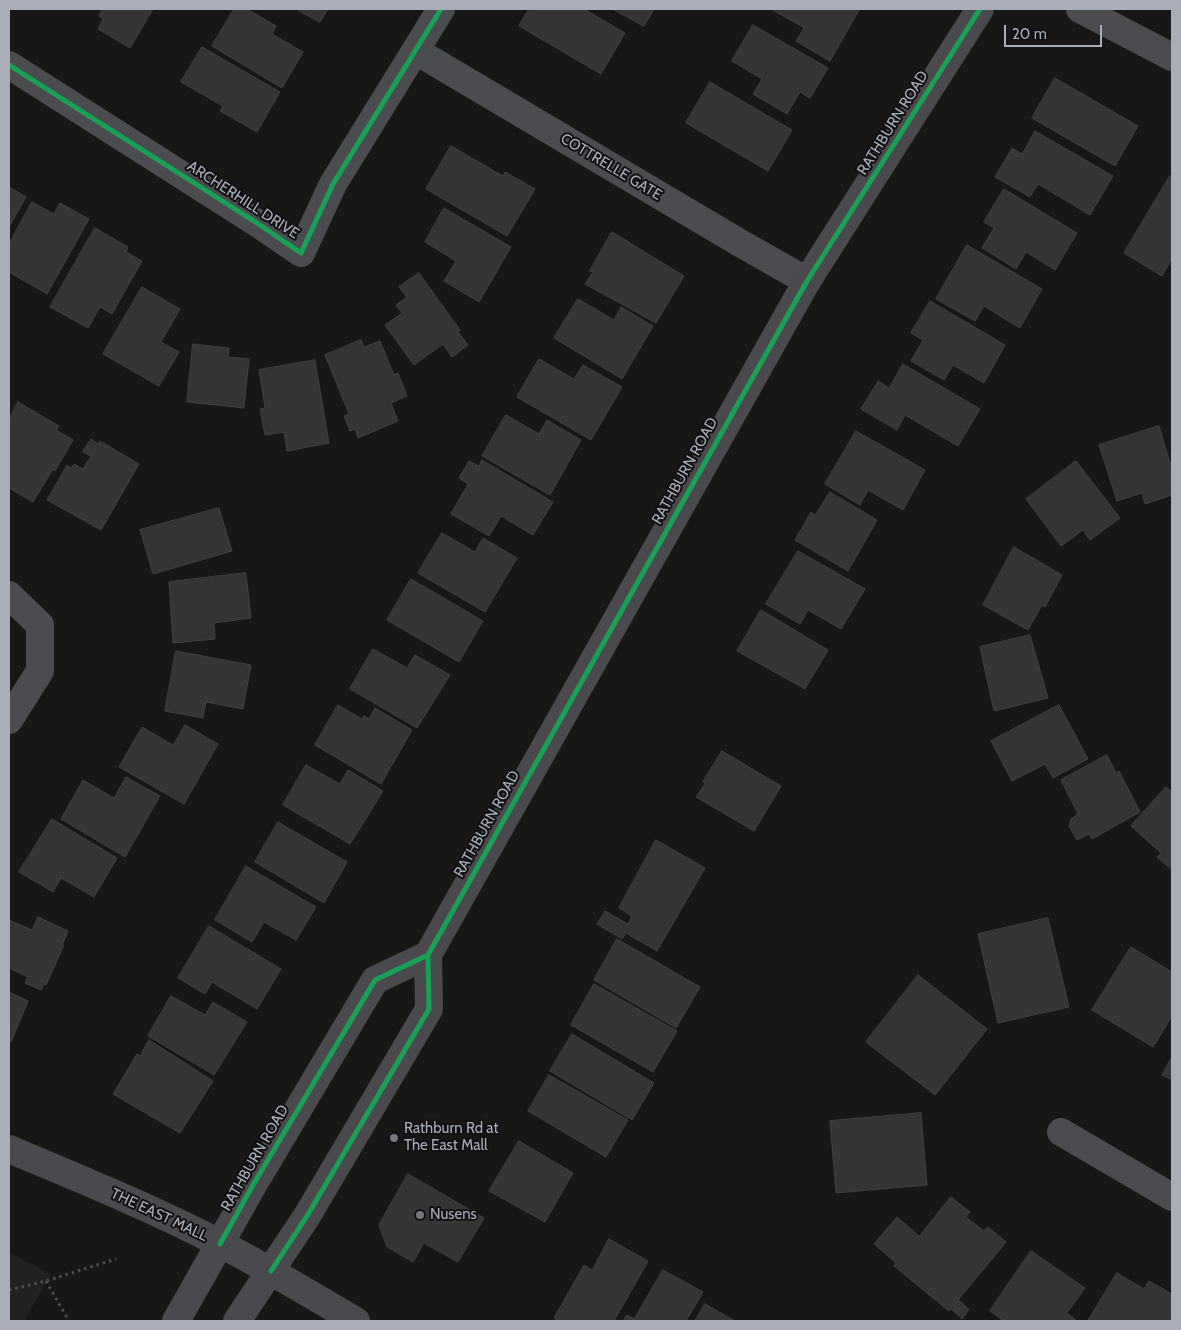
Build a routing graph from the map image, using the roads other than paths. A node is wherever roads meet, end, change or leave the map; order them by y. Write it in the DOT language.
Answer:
graph roads {
  1 [pos="441,9"];
  2 [pos="980,9"];
  3 [pos="1080,9"];
  4 [pos="416,51"];
  5 [pos="1172,57"];
  6 [pos="9,65"];
  7 [pos="807,281"];
  8 [pos="9,595"];
  9 [pos="9,720"];
  10 [pos="428,955"];
  11 [pos="1061,1132"];
  12 [pos="9,1149"];
  13 [pos="1172,1197"];
  14 [pos="220,1244"];
  15 [pos="271,1271"];
  16 [pos="176,1321"];
  17 [pos="237,1321"];
  18 [pos="356,1321"];
  1 -- 4 [label="street, ARCHERHILL DRIVE"];
  2 -- 7 [label="street, RATHBURN ROAD"];
  3 -- 5 [label="street"];
  4 -- 6 [label="street, ARCHERHILL DRIVE"];
  4 -- 7 [label="street, COTTRELLE GATE"];
  7 -- 10 [label="street, RATHBURN ROAD"];
  8 -- 9 [label="street"];
  10 -- 14 [label="street, RATHBURN ROAD"];
  10 -- 15 [label="street"];
  11 -- 13 [label="street"];
  12 -- 14 [label="street, THE EAST MALL"];
  14 -- 15 [label="street, THE EAST MALL"];
  14 -- 16 [label="street, RATHBURN ROAD"];
  15 -- 17 [label="street"];
  15 -- 18 [label="street, THE EAST MALL"];
}
